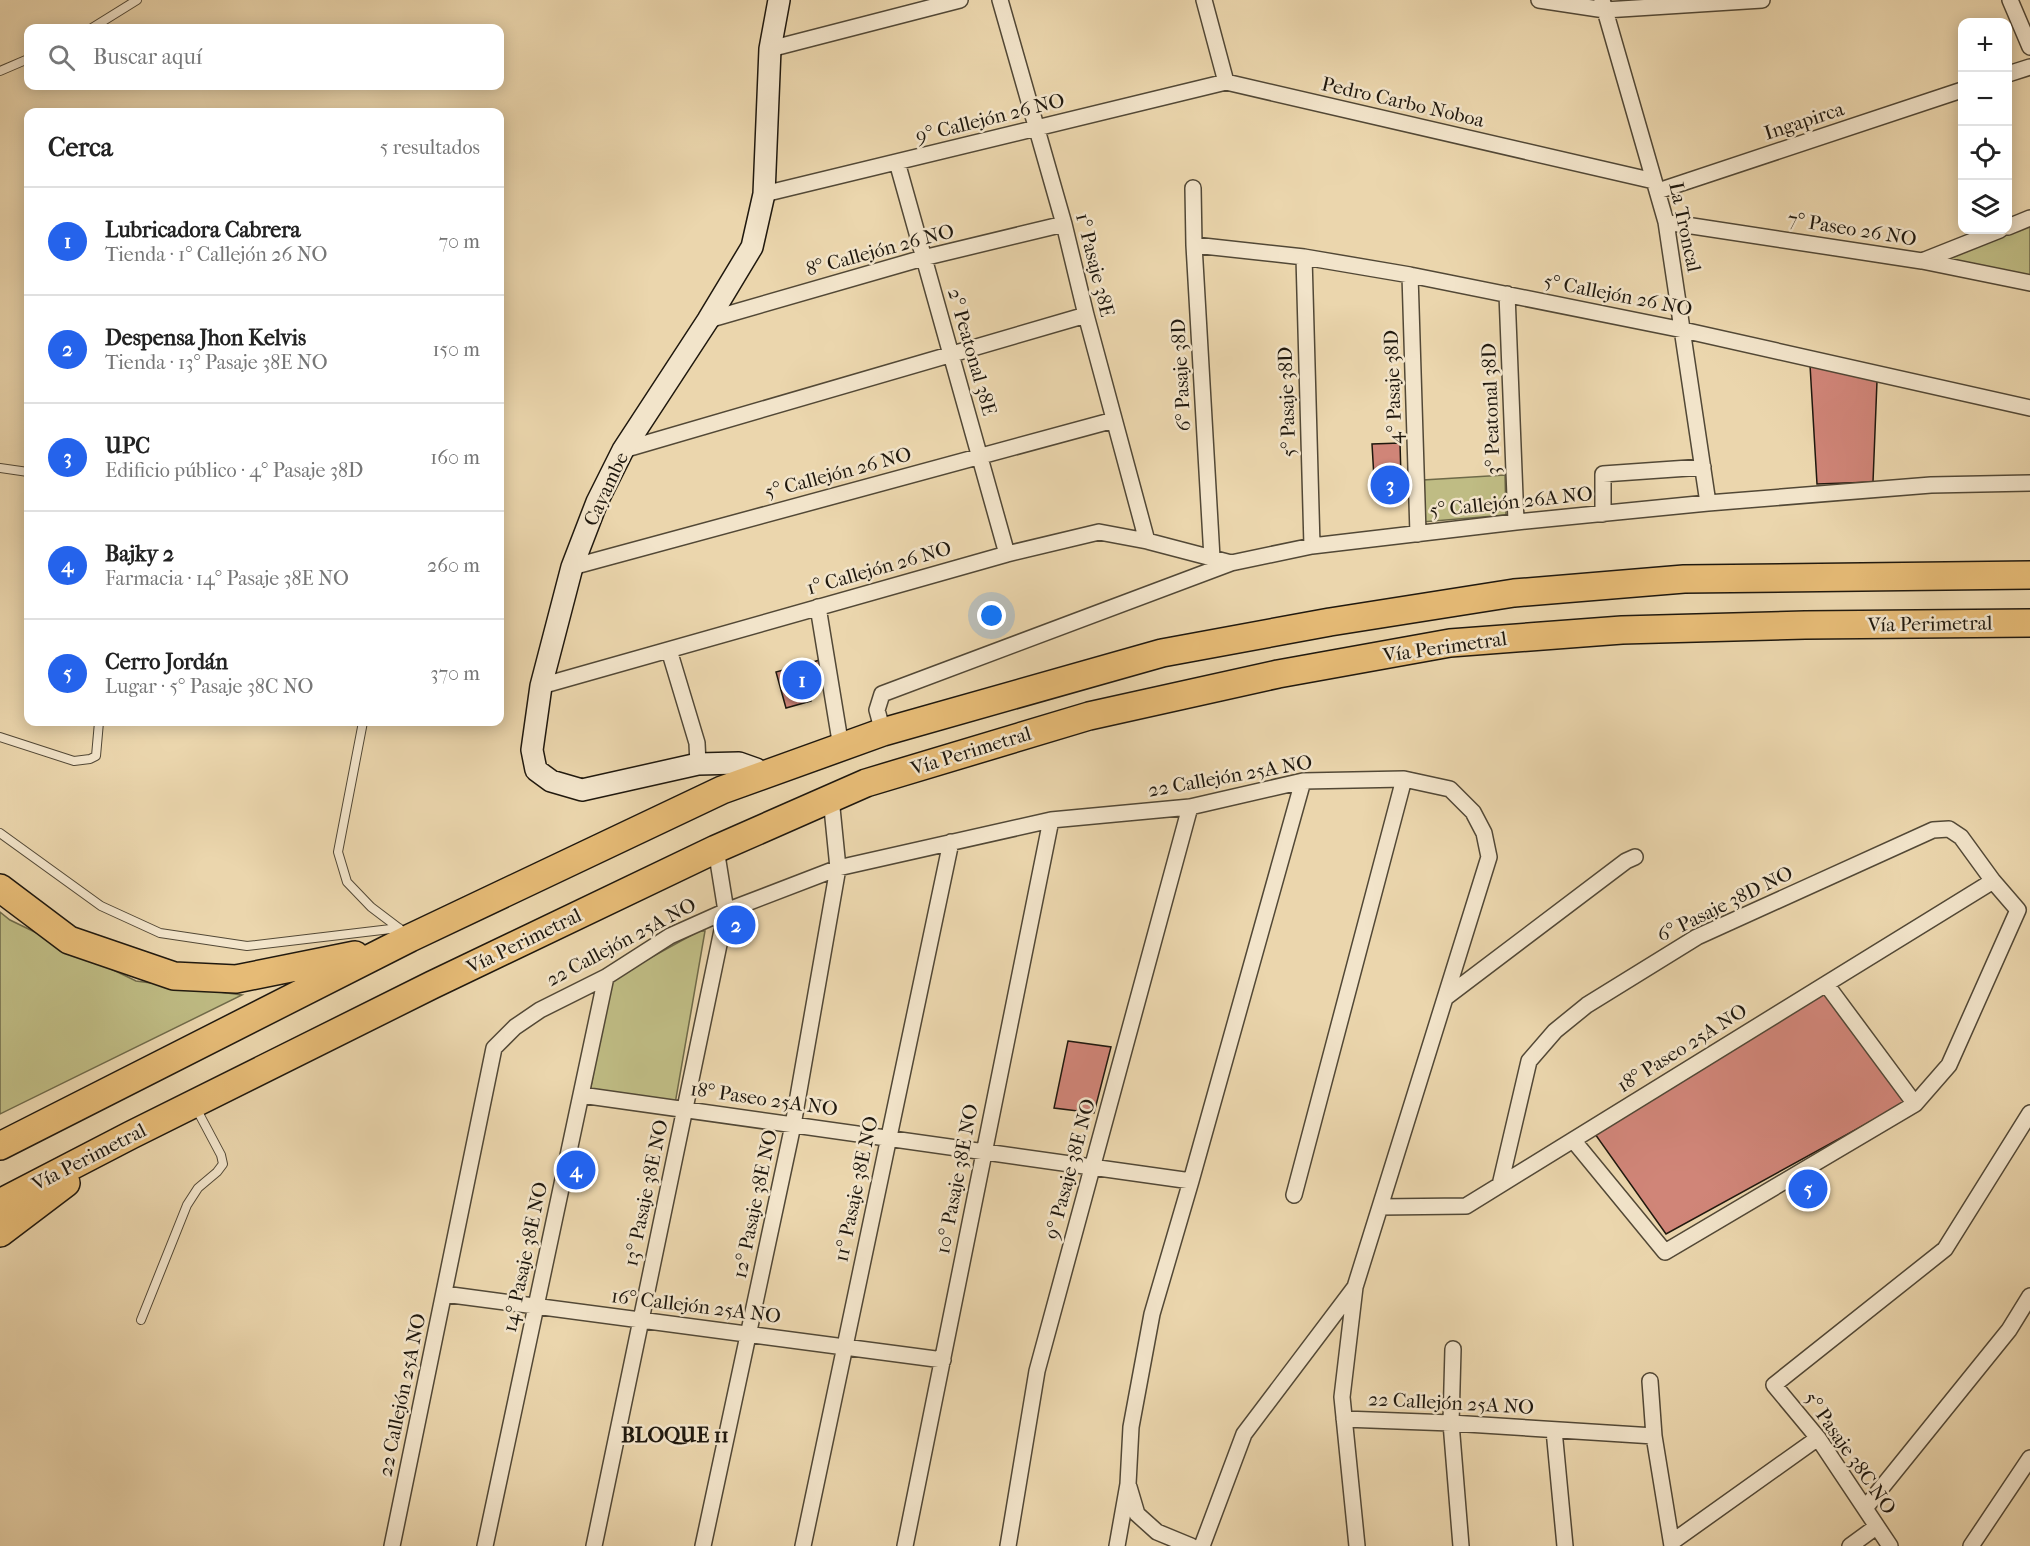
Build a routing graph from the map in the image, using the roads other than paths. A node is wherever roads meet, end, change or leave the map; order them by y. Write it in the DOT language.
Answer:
graph roads {
  1 [pos="137,0"];
  2 [pos="779,0"];
  3 [pos="960,0"];
  4 [pos="1000,0"];
  5 [pos="1204,0"];
  6 [pos="1539,0"];
  7 [pos="1762,0"];
  8 [pos="2010,0"];
  9 [pos="1603,5"];
  10 [pos="98,24"];
  11 [pos="2030,47"];
  12 [pos="770,49"];
  13 [pos="24,61"];
  14 [pos="2030,67"];
  15 [pos="0,71"];
  16 [pos="2012,73"];
  17 [pos="1226,82"];
  18 [pos="1958,91"];
  19 [pos="1035,129"];
  20 [pos="897,162"];
  21 [pos="1656,186"];
  22 [pos="1193,188"];
  23 [pos="764,194"];
  24 [pos="2030,218"];
  25 [pos="1666,222"];
  26 [pos="1064,224"];
  27 [pos="2012,225"];
  28 [pos="1990,234"];
  29 [pos="1194,245"];
  30 [pos="1304,257"];
  31 [pos="923,258"];
  32 [pos="1922,261"];
  33 [pos="1410,275"];
  34 [pos="2030,283"];
  35 [pos="1507,294"];
  36 [pos="1086,315"];
  37 [pos="708,320"];
  38 [pos="1683,330"];
  39 [pos="951,355"];
  40 [pos="2030,408"];
  41 [pos="1114,420"];
  42 [pos="623,450"];
  43 [pos="980,456"];
  44 [pos="1703,467"];
  45 [pos="0,468"];
  46 [pos="24,471"];
  47 [pos="2030,483"];
  48 [pos="1708,503"];
  49 [pos="1603,514"];
  50 [pos="1516,522"];
  51 [pos="1418,534"];
  52 [pos="1147,541"];
  53 [pos="1312,546"];
  54 [pos="1007,554"];
  55 [pos="1212,558"];
  56 [pos="1231,563"];
  57 [pos="572,567"];
  58 [pos="2030,575"];
  59 [pos="818,607"];
  60 [pos="2030,623"];
  61 [pos="669,650"];
  62 [pos="541,686"];
  63 [pos="99,726"];
  64 [pos="362,726"];
  65 [pos="883,732"];
  66 [pos="0,737"];
  67 [pos="840,747"];
  68 [pos="698,764"];
  69 [pos="765,775"];
  70 [pos="1404,779"];
  71 [pos="1303,781"];
  72 [pos="831,798"];
  73 [pos="1190,807"];
  74 [pos="1051,820"];
  75 [pos="0,833"];
  76 [pos="951,842"];
  77 [pos="716,849"];
  78 [pos="1635,858"];
  79 [pos="838,868"];
  80 [pos="1993,881"];
  81 [pos="0,888"];
  82 [pos="726,911"];
  83 [pos="400,938"];
  84 [pos="606,977"];
  85 [pos="1826,984"];
  86 [pos="1445,998"];
  87 [pos="581,1095"];
  88 [pos="194,1104"];
  89 [pos="1915,1104"];
  90 [pos="685,1109"];
  91 [pos="2030,1113"];
  92 [pos="793,1125"];
  93 [pos="131,1135"];
  94 [pos="888,1138"];
  95 [pos="1573,1140"];
  96 [pos="0,1146"];
  97 [pos="984,1152"];
  98 [pos="1093,1167"];
  99 [pos="1191,1181"];
  100 [pos="1500,1185"];
  101 [pos="1294,1195"];
  102 [pos="0,1203"];
  103 [pos="1380,1207"];
  104 [pos="0,1233"];
  105 [pos="1355,1287"];
  106 [pos="444,1294"];
  107 [pos="2030,1296"];
  108 [pos="536,1306"];
  109 [pos="141,1320"];
  110 [pos="641,1320"];
  111 [pos="749,1334"];
  112 [pos="844,1347"];
  113 [pos="1453,1349"];
  114 [pos="943,1360"];
  115 [pos="1650,1381"];
  116 [pos="1344,1419"];
  117 [pos="1451,1423"];
  118 [pos="1554,1430"];
  119 [pos="1654,1436"];
  120 [pos="1818,1438"];
  121 [pos="2030,1458"];
  122 [pos="1128,1484"];
  123 [pos="1866,1507"];
  124 [pos="1876,1527"];
  125 [pos="1672,1544"];
  126 [pos="392,1546"];
  127 [pos="485,1546"];
  128 [pos="594,1546"];
  129 [pos="703,1546"];
  130 [pos="803,1546"];
  131 [pos="905,1546"];
  132 [pos="1008,1546"];
  133 [pos="1117,1546"];
  134 [pos="1191,1546"];
  135 [pos="1202,1546"];
  136 [pos="1357,1546"];
  137 [pos="1461,1546"];
  138 [pos="1565,1546"];
  139 [pos="1850,1546"];
  140 [pos="1890,1546"];
  141 [pos="1971,1546"];
  1 -- 10 [label="lane"];
  2 -- 12 [label="street, Cayambe"];
  3 -- 12 [label="street"];
  4 -- 19 [label="street, 1° Pasaje 38E"];
  5 -- 17 [label="street"];
  6 -- 9 [label="street"];
  7 -- 9 [label="street"];
  8 -- 11 [label="street"];
  9 -- 21 [label="street, La Troncal"];
  12 -- 23 [label="street, Cayambe"];
  13 -- 15 [label="lane"];
  14 -- 16 [label="street"];
  17 -- 19 [label="street, 9° Callejón 26 NO"];
  17 -- 21 [label="street, Pedro Carbo Noboa"];
  18 -- 21 [label="street, Ingapirca"];
  19 -- 20 [label="street, 9° Callejón 26 NO"];
  19 -- 26 [label="street, 1° Pasaje 38E"];
  20 -- 23 [label="street, 9° Callejón 26 NO"];
  20 -- 31 [label="street, 2° Peatonal 38E"];
  21 -- 25 [label="street, La Troncal"];
  22 -- 29 [label="street, 6° Pasaje 38D"];
  23 -- 37 [label="street, Cayambe"];
  24 -- 27 [label="street"];
  25 -- 32 [label="street, 7° Paseo 26 NO"];
  25 -- 38 [label="street, La Troncal"];
  26 -- 31 [label="street, 8° Callejón 26 NO"];
  26 -- 36 [label="street, 1° Pasaje 38E"];
  28 -- 32 [label="street"];
  29 -- 30 [label="street, 5° Callejón 26 NO"];
  29 -- 55 [label="street, 6° Pasaje 38D"];
  30 -- 33 [label="street, 5° Callejón 26 NO"];
  30 -- 53 [label="street, 5° Pasaje 38D"];
  31 -- 37 [label="street, 8° Callejón 26 NO"];
  31 -- 39 [label="street, 2° Peatonal 38E"];
  32 -- 34 [label="street, 7° Paseo 26 NO"];
  33 -- 35 [label="street, 5° Callejón 26 NO"];
  33 -- 51 [label="street, 4° Pasaje 38D"];
  35 -- 38 [label="street, 5° Callejón 26 NO"];
  35 -- 50 [label="street, 3° Peatonal 38D"];
  36 -- 39 [label="street"];
  36 -- 41 [label="street, 1° Pasaje 38E"];
  37 -- 42 [label="street, Cayambe"];
  38 -- 40 [label="street, 5° Callejón 26 NO"];
  38 -- 44 [label="street, La Troncal"];
  39 -- 42 [label="street"];
  39 -- 43 [label="street, 2° Peatonal 38E"];
  41 -- 43 [label="street, 5° Callejón 26 NO"];
  41 -- 52 [label="street, 1° Pasaje 38E"];
  42 -- 57 [label="street, Cayambe"];
  43 -- 54 [label="street, 2° Peatonal 38E"];
  43 -- 57 [label="street, 5° Callejón 26 NO"];
  44 -- 48 [label="street, La Troncal"];
  44 -- 49 [label="street"];
  45 -- 46 [label="lane"];
  47 -- 48 [label="street, 5° Callejón 26A NO"];
  48 -- 49 [label="street, 5° Callejón 26A NO"];
  49 -- 50 [label="street, 5° Callejón 26A NO"];
  50 -- 51 [label="street, 5° Callejón 26A NO"];
  51 -- 53 [label="street, 5° Callejón 26A NO"];
  52 -- 54 [label="street, 1° Callejón 26 NO"];
  52 -- 55 [label="street, 1° Callejón 26 NO"];
  53 -- 56 [label="street, 5° Callejón 26A NO"];
  54 -- 59 [label="street, 1° Callejón 26 NO"];
  55 -- 56 [label="street, 1° Callejón 26 NO"];
  56 -- 65 [label="street, 5° Callejón 26A NO"];
  57 -- 62 [label="street, Cayambe"];
  58 -- 65 [label="highway, Vía Perimetral"];
  59 -- 61 [label="street, 1° Callejón 26 NO"];
  59 -- 67 [label="street"];
  60 -- 72 [label="highway, Vía Perimetral"];
  61 -- 62 [label="street, 1° Callejón 26 NO"];
  61 -- 68 [label="street"];
  62 -- 68 [label="street, Cayambe"];
  63 -- 66 [label="lane"];
  64 -- 83 [label="lane"];
  65 -- 67 [label="highway, Vía Perimetral"];
  67 -- 69 [label="highway, Vía Perimetral"];
  68 -- 69 [label="street, Cayambe"];
  69 -- 83 [label="highway, Vía Perimetral"];
  70 -- 71 [label="street, 22 Callejón 25A NO"];
  70 -- 86 [label="street, 22 Callejón 25A NO"];
  70 -- 101 [label="street"];
  71 -- 73 [label="street, 22 Callejón 25A NO"];
  71 -- 99 [label="street"];
  72 -- 77 [label="highway, Vía Perimetral"];
  72 -- 79 [label="street, 12° Pasaje 38E NO"];
  73 -- 74 [label="street, 22 Callejón 25A NO"];
  73 -- 98 [label="street, 9° Pasaje 38E NO"];
  74 -- 76 [label="street, 22 Callejón 25A NO"];
  74 -- 97 [label="street, 10° Pasaje 38E NO"];
  75 -- 83 [label="lane"];
  76 -- 79 [label="street, 22 Callejón 25A NO"];
  76 -- 94 [label="street, 11° Pasaje 38E NO"];
  77 -- 82 [label="street, 13° Pasaje 38E NO"];
  77 -- 88 [label="highway, Vía Perimetral"];
  78 -- 86 [label="street"];
  79 -- 82 [label="street, 22 Callejón 25A NO"];
  79 -- 92 [label="street, 12° Pasaje 38E NO"];
  80 -- 85 [label="street, 18° Paseo 25A NO"];
  80 -- 89 [label="street, 6° Pasaje 38D NO"];
  80 -- 100 [label="street, 6° Pasaje 38D NO"];
  81 -- 83 [label="highway"];
  82 -- 84 [label="street, 22 Callejón 25A NO"];
  82 -- 90 [label="street, 13° Pasaje 38E NO"];
  83 -- 96 [label="highway, Vía Perimetral"];
  84 -- 87 [label="street, 14° Pasaje 38E NO"];
  84 -- 106 [label="street, 22 Callejón 25A NO"];
  85 -- 89 [label="street"];
  85 -- 95 [label="street, 18° Paseo 25A NO"];
  86 -- 103 [label="street, 22 Callejón 25A NO"];
  87 -- 90 [label="street, 18° Paseo 25A NO"];
  87 -- 108 [label="street, 14° Pasaje 38E NO"];
  88 -- 93 [label="highway, Vía Perimetral"];
  88 -- 109 [label="lane"];
  89 -- 95 [label="street"];
  90 -- 92 [label="street, 18° Paseo 25A NO"];
  90 -- 110 [label="street, 13° Pasaje 38E NO"];
  91 -- 120 [label="street, 5° Pasaje 38C NO"];
  92 -- 94 [label="street, 18° Paseo 25A NO"];
  92 -- 111 [label="street, 12° Pasaje 38E NO"];
  93 -- 102 [label="highway, Vía Perimetral"];
  93 -- 104 [label="highway"];
  94 -- 97 [label="street, 18° Paseo 25A NO"];
  94 -- 112 [label="street, 11° Pasaje 38E NO"];
  95 -- 100 [label="street, 18° Paseo 25A NO"];
  97 -- 98 [label="street, 18° Paseo 25A NO"];
  97 -- 114 [label="street, 10° Pasaje 38E NO"];
  98 -- 99 [label="street, 18° Paseo 25A NO"];
  98 -- 132 [label="street, 9° Pasaje 38E NO"];
  99 -- 122 [label="street"];
  100 -- 103 [label="street, 18° Paseo 25A NO"];
  103 -- 105 [label="street, 22 Callejón 25A NO"];
  105 -- 116 [label="street, 22 Callejón 25A NO"];
  105 -- 135 [label="street"];
  106 -- 108 [label="street, 16° Callejón 25A NO"];
  106 -- 126 [label="street, 22 Callejón 25A NO"];
  107 -- 123 [label="street"];
  108 -- 110 [label="street, 16° Callejón 25A NO"];
  108 -- 127 [label="street, 14° Pasaje 38E NO"];
  110 -- 111 [label="street, 16° Callejón 25A NO"];
  110 -- 128 [label="street, 13° Pasaje 38E NO"];
  111 -- 112 [label="street, 16° Callejón 25A NO"];
  111 -- 129 [label="street, 12° Pasaje 38E NO"];
  112 -- 114 [label="street, 16° Callejón 25A NO"];
  112 -- 130 [label="street, 11° Pasaje 38E NO"];
  113 -- 117 [label="street"];
  114 -- 131 [label="street, 10° Pasaje 38E NO"];
  115 -- 119 [label="street"];
  116 -- 117 [label="street, 22 Callejón 25A NO"];
  116 -- 136 [label="street"];
  117 -- 118 [label="street, 22 Callejón 25A NO"];
  117 -- 137 [label="street"];
  118 -- 119 [label="street, 22 Callejón 25A NO"];
  118 -- 138 [label="street"];
  119 -- 125 [label="street"];
  120 -- 123 [label="street, 5° Pasaje 38C NO"];
  120 -- 125 [label="street"];
  121 -- 141 [label="street"];
  122 -- 133 [label="street"];
  122 -- 134 [label="street"];
  123 -- 124 [label="street, 5° Pasaje 38C NO"];
  124 -- 139 [label="street"];
  124 -- 140 [label="street, 5° Pasaje 38C NO"];
}
